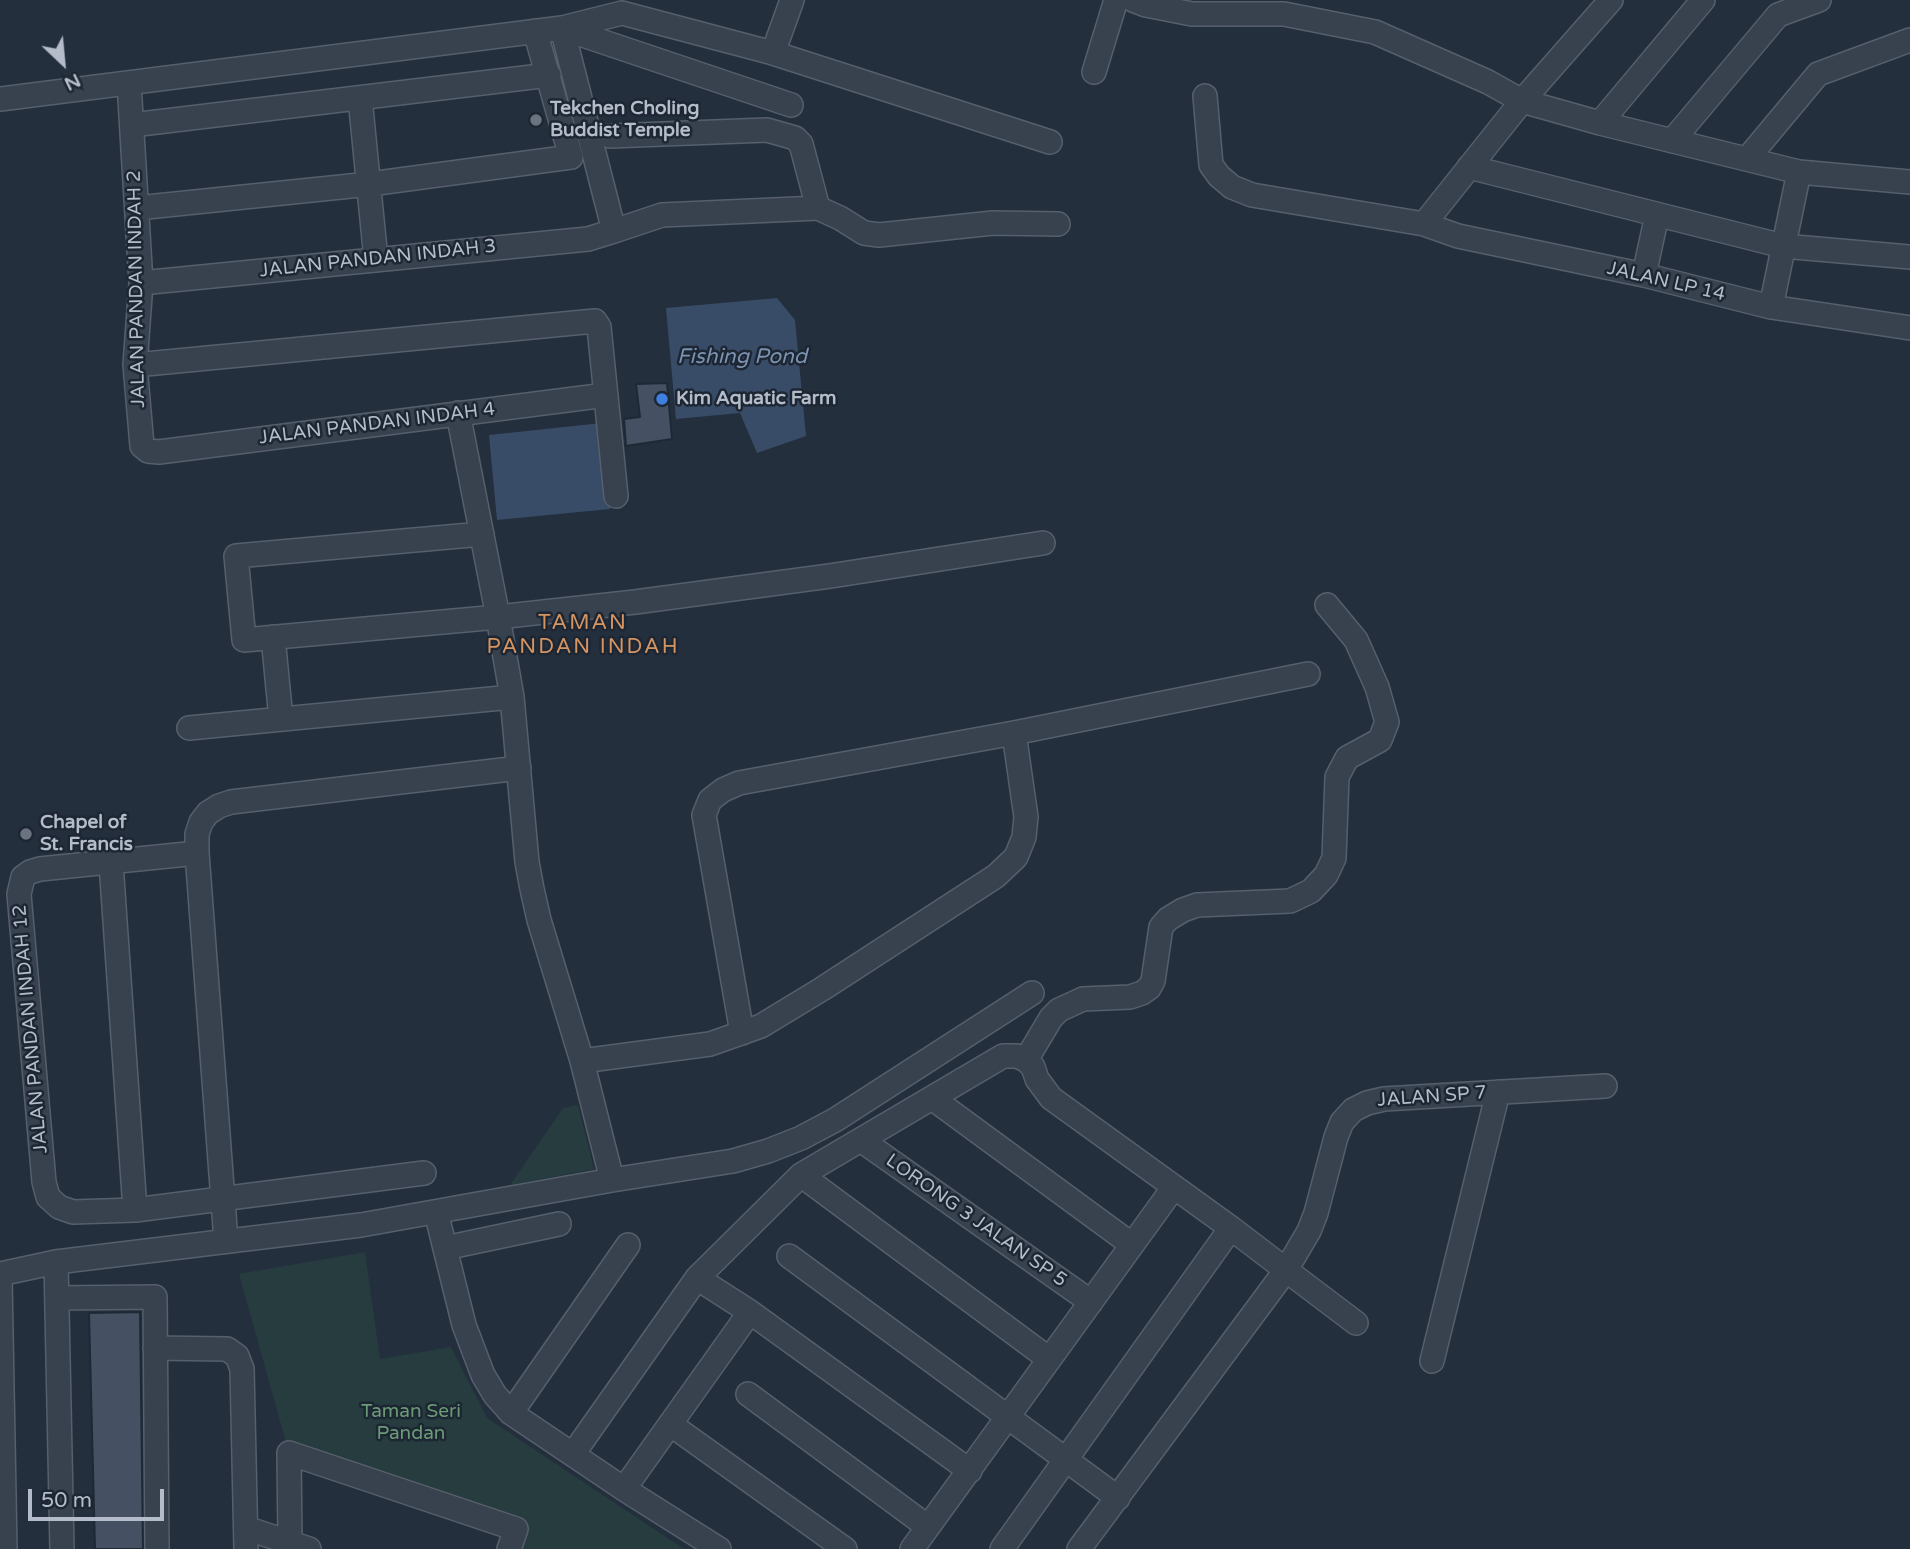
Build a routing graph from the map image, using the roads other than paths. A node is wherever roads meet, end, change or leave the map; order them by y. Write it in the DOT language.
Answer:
graph roads {
  1 [pos="792,0"];
  2 [pos="1116,0"];
  3 [pos="1133,0"];
  4 [pos="1611,0"];
  5 [pos="1703,0"];
  6 [pos="1819,0"];
  7 [pos="622,6"];
  8 [pos="1772,8"];
  9 [pos="562,27"];
  10 [pos="535,31"];
  11 [pos="1910,40"];
  12 [pos="773,53"];
  13 [pos="1094,72"];
  14 [pos="549,75"];
  15 [pos="129,83"];
  16 [pos="1205,96"];
  17 [pos="0,99"];
  18 [pos="360,99"];
  19 [pos="1522,101"];
  20 [pos="791,105"];
  21 [pos="1600,123"];
  22 [pos="132,125"];
  23 [pos="610,136"];
  24 [pos="1672,141"];
  25 [pos="1050,142"];
  26 [pos="1747,159"];
  27 [pos="1469,167"];
  28 [pos="1799,172"];
  29 [pos="1910,181"];
  30 [pos="370,184"];
  31 [pos="137,208"];
  32 [pos="818,208"];
  33 [pos="1657,215"];
  34 [pos="1058,224"];
  35 [pos="1424,224"];
  36 [pos="614,231"];
  37 [pos="1783,246"];
  38 [pos="1910,257"];
  39 [pos="376,260"];
  40 [pos="1644,275"];
  41 [pos="141,283"];
  42 [pos="1771,307"];
  43 [pos="1910,328"];
  44 [pos="135,365"];
  45 [pos="606,395"];
  46 [pos="458,413"];
  47 [pos="148,451"];
  48 [pos="616,496"];
  49 [pos="482,534"];
  50 [pos="1043,543"];
  51 [pos="1327,605"];
  52 [pos="498,617"];
  53 [pos="273,637"];
  54 [pos="1308,674"];
  55 [pos="512,696"];
  56 [pos="281,719"];
  57 [pos="189,727"];
  58 [pos="1014,733"];
  59 [pos="519,768"];
  60 [pos="197,853"];
  61 [pos="110,863"];
  62 [pos="1032,993"];
  63 [pos="742,1033"];
  64 [pos="1026,1060"];
  65 [pos="582,1061"];
  66 [pos="1605,1086"];
  67 [pos="1498,1093"];
  68 [pos="932,1098"];
  69 [pos="860,1140"];
  70 [pos="424,1173"];
  71 [pos="801,1175"];
  72 [pos="612,1180"];
  73 [pos="1174,1187"];
  74 [pos="223,1200"];
  75 [pos="135,1210"];
  76 [pos="436,1212"];
  77 [pos="559,1224"];
  78 [pos="1231,1228"];
  79 [pos="226,1241"];
  80 [pos="1131,1244"];
  81 [pos="628,1245"];
  82 [pos="445,1248"];
  83 [pos="789,1256"];
  84 [pos="56,1262"];
  85 [pos="1286,1270"];
  86 [pos="0,1276"];
  87 [pos="697,1278"];
  88 [pos="57,1298"];
  89 [pos="1091,1301"];
  90 [pos="750,1312"];
  91 [pos="1356,1324"];
  92 [pos="155,1348"];
  93 [pos="1049,1359"];
  94 [pos="1432,1361"];
  95 [pos="748,1394"];
  96 [pos="511,1413"];
  97 [pos="1006,1417"];
  98 [pos="670,1423"];
  99 [pos="573,1454"];
  100 [pos="1066,1460"];
  101 [pos="970,1471"];
  102 [pos="624,1489"];
  103 [pos="1118,1498"];
  104 [pos="928,1527"];
  105 [pos="246,1538"];
  106 [pos="299,1546"];
  107 [pos="5,1549"];
  108 [pos="62,1549"];
  109 [pos="157,1549"];
  110 [pos="509,1549"];
  111 [pos="719,1549"];
  112 [pos="845,1549"];
  113 [pos="912,1549"];
  114 [pos="1002,1549"];
  115 [pos="1079,1549"];
  1 -- 12 [label="street"];
  2 -- 13 [label="street"];
  3 -- 19 [label="street"];
  4 -- 19 [label="street"];
  5 -- 21 [label="street"];
  6 -- 8 [label="street"];
  7 -- 9 [label="street"];
  7 -- 12 [label="street"];
  8 -- 24 [label="street"];
  9 -- 10 [label="street"];
  9 -- 20 [label="street"];
  9 -- 36 [label="street"];
  10 -- 14 [label="street"];
  10 -- 15 [label="street"];
  11 -- 26 [label="street"];
  12 -- 25 [label="street"];
  14 -- 18 [label="street"];
  14 -- 30 [label="street"];
  15 -- 17 [label="street"];
  15 -- 22 [label="street, JALAN PANDAN INDAH 2"];
  16 -- 35 [label="street, JALAN LP 14"];
  18 -- 22 [label="street"];
  18 -- 30 [label="street"];
  19 -- 21 [label="street"];
  19 -- 27 [label="street"];
  21 -- 24 [label="street"];
  22 -- 31 [label="street, JALAN PANDAN INDAH 2"];
  23 -- 32 [label="street"];
  24 -- 26 [label="street"];
  26 -- 28 [label="street"];
  27 -- 33 [label="street"];
  27 -- 35 [label="street"];
  28 -- 29 [label="street"];
  28 -- 37 [label="street"];
  30 -- 31 [label="street"];
  30 -- 39 [label="street"];
  31 -- 41 [label="street, JALAN PANDAN INDAH 2"];
  32 -- 34 [label="street"];
  32 -- 36 [label="street, JALAN PANDAN INDAH 3"];
  33 -- 37 [label="street"];
  33 -- 40 [label="street"];
  35 -- 40 [label="street, JALAN LP 14"];
  36 -- 39 [label="street, JALAN PANDAN INDAH 3"];
  37 -- 38 [label="street"];
  37 -- 42 [label="street"];
  39 -- 41 [label="street, JALAN PANDAN INDAH 3"];
  40 -- 42 [label="street, JALAN LP 14"];
  41 -- 44 [label="street, JALAN PANDAN INDAH 2"];
  42 -- 43 [label="street, JALAN LP 14"];
  44 -- 45 [label="street"];
  44 -- 47 [label="street, JALAN PANDAN INDAH 2"];
  45 -- 46 [label="street, JALAN PANDAN INDAH 4"];
  45 -- 48 [label="street"];
  46 -- 47 [label="street, JALAN PANDAN INDAH 4"];
  46 -- 49 [label="street"];
  49 -- 52 [label="street"];
  49 -- 53 [label="street"];
  50 -- 52 [label="street"];
  51 -- 64 [label="street"];
  52 -- 53 [label="street"];
  52 -- 55 [label="street"];
  53 -- 56 [label="street"];
  54 -- 58 [label="street"];
  55 -- 56 [label="street"];
  55 -- 59 [label="street"];
  56 -- 57 [label="street"];
  58 -- 63 [label="street"];
  58 -- 63 [label="street"];
  59 -- 60 [label="street"];
  59 -- 65 [label="street"];
  60 -- 61 [label="street"];
  60 -- 74 [label="street"];
  61 -- 75 [label="street"];
  61 -- 75 [label="street, JALAN PANDAN INDAH 12"];
  62 -- 72 [label="street"];
  63 -- 65 [label="street"];
  64 -- 68 [label="street"];
  64 -- 73 [label="street"];
  65 -- 72 [label="street"];
  66 -- 67 [label="street, JALAN SP 7"];
  67 -- 85 [label="street, JALAN SP 7"];
  67 -- 94 [label="street"];
  68 -- 69 [label="street"];
  68 -- 80 [label="street"];
  69 -- 71 [label="street"];
  69 -- 89 [label="street, LORONG 3 JALAN SP 5"];
  70 -- 74 [label="street"];
  71 -- 87 [label="street"];
  71 -- 93 [label="street"];
  72 -- 76 [label="street"];
  73 -- 78 [label="street"];
  73 -- 80 [label="street"];
  74 -- 75 [label="street"];
  74 -- 79 [label="street"];
  76 -- 79 [label="street"];
  76 -- 82 [label="street"];
  77 -- 82 [label="street"];
  78 -- 85 [label="street"];
  78 -- 100 [label="street"];
  79 -- 84 [label="street"];
  80 -- 89 [label="street"];
  81 -- 96 [label="street"];
  82 -- 96 [label="street"];
  83 -- 97 [label="street"];
  84 -- 86 [label="street"];
  84 -- 88 [label="street"];
  85 -- 91 [label="street"];
  85 -- 103 [label="street, JALAN SP 7"];
  86 -- 107 [label="street"];
  87 -- 90 [label="street"];
  87 -- 99 [label="street"];
  88 -- 92 [label="street"];
  88 -- 108 [label="street"];
  89 -- 93 [label="street"];
  90 -- 98 [label="street"];
  90 -- 101 [label="street"];
  92 -- 105 [label="street"];
  92 -- 109 [label="street"];
  93 -- 97 [label="street"];
  95 -- 104 [label="street"];
  96 -- 99 [label="street"];
  97 -- 100 [label="street"];
  97 -- 101 [label="street"];
  98 -- 102 [label="street"];
  98 -- 112 [label="street"];
  99 -- 102 [label="street"];
  100 -- 103 [label="street"];
  100 -- 114 [label="street"];
  101 -- 104 [label="street"];
  102 -- 111 [label="street"];
  103 -- 115 [label="street, JALAN SP 7"];
  104 -- 113 [label="street"];
  105 -- 106 [label="street"];
  106 -- 110 [label="street"];
}
